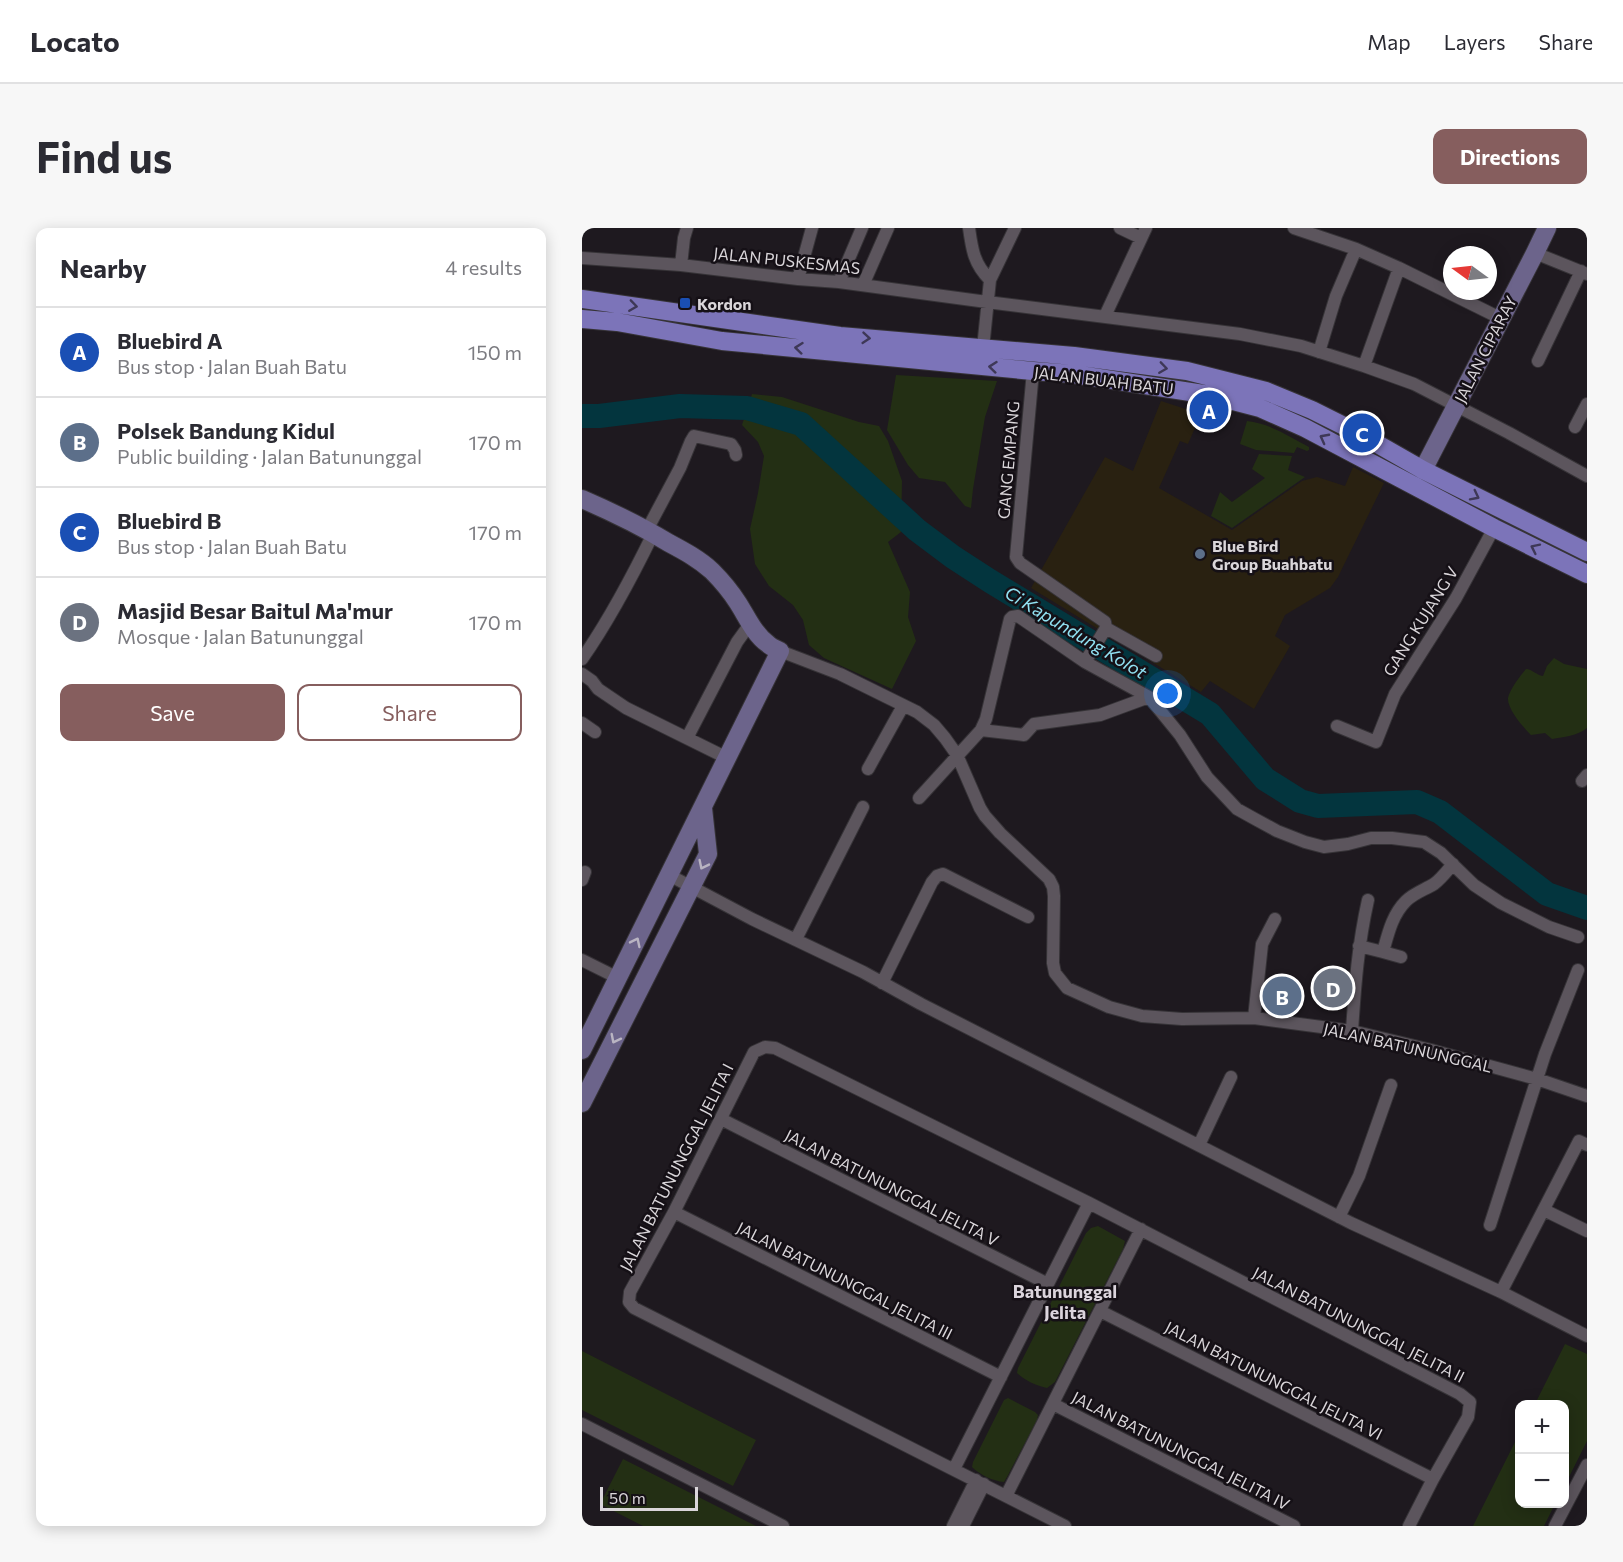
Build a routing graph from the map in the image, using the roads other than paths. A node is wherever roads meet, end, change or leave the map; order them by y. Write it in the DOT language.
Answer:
graph roads {
  1 [pos="687,228"];
  2 [pos="812,228"];
  3 [pos="862,228"];
  4 [pos="888,228"];
  5 [pos="969,228"];
  6 [pos="1015,228"];
  7 [pos="1120,228"];
  8 [pos="1294,228"];
  9 [pos="1546,228"];
  10 [pos="1144,233"];
  11 [pos="1356,249"];
  12 [pos="1535,253"];
  13 [pos="582,258"];
  14 [pos="681,266"];
  15 [pos="1399,268"];
  16 [pos="1584,273"];
  17 [pos="798,279"];
  18 [pos="990,280"];
  19 [pos="839,282"];
  20 [pos="863,285"];
  21 [pos="582,299"];
  22 [pos="987,302"];
  23 [pos="1105,316"];
  24 [pos="1500,318"];
  25 [pos="582,319"];
  26 [pos="983,348"];
  27 [pos="1319,352"];
  28 [pos="1105,359"];
  29 [pos="1538,362"];
  30 [pos="1074,365"];
  31 [pos="1364,366"];
  32 [pos="1033,371"];
  33 [pos="1104,378"];
  34 [pos="1587,404"];
  35 [pos="1456,405"];
  36 [pos="1575,427"];
  37 [pos="736,455"];
  38 [pos="1423,470"];
  39 [pos="1587,476"];
  40 [pos="582,499"];
  41 [pos="1494,528"];
  42 [pos="650,532"];
  43 [pos="1587,552"];
  44 [pos="1587,574"];
  45 [pos="750,624"];
  46 [pos="1104,631"];
  47 [pos="780,651"];
  48 [pos="1156,657"];
  49 [pos="582,659"];
  50 [pos="1085,662"];
  51 [pos="582,674"];
  52 [pos="1142,693"];
  53 [pos="903,706"];
  54 [pos="582,723"];
  55 [pos="1337,726"];
  56 [pos="981,730"];
  57 [pos="595,732"];
  58 [pos="687,738"];
  59 [pos="957,756"];
  60 [pos="727,758"];
  61 [pos="868,769"];
  62 [pos="919,798"];
  63 [pos="863,807"];
  64 [pos="703,808"];
  65 [pos="1453,864"];
  66 [pos="669,875"];
  67 [pos="692,887"];
  68 [pos="1368,900"];
  69 [pos="1028,917"];
  70 [pos="1275,919"];
  71 [pos="1578,937"];
  72 [pos="796,939"];
  73 [pos="1371,948"];
  74 [pos="1401,957"];
  75 [pos="582,960"];
  76 [pos="1578,970"];
  77 [pos="618,978"];
  78 [pos="882,983"];
  79 [pos="1254,1018"];
  80 [pos="1352,1031"];
  81 [pos="582,1050"];
  82 [pos="1231,1077"];
  83 [pos="1537,1078"];
  84 [pos="1391,1085"];
  85 [pos="1587,1096"];
  86 [pos="582,1103"];
  87 [pos="720,1119"];
  88 [pos="1587,1144"];
  89 [pos="1199,1145"];
  90 [pos="1089,1203"];
  91 [pos="1544,1210"];
  92 [pos="674,1212"];
  93 [pos="1339,1217"];
  94 [pos="1490,1225"];
  95 [pos="1141,1229"];
  96 [pos="1587,1231"];
  97 [pos="1048,1284"];
  98 [pos="1501,1292"];
  99 [pos="1100,1311"];
  100 [pos="1587,1336"];
  101 [pos="1001,1377"];
  102 [pos="1053,1404"];
  103 [pos="582,1424"];
  104 [pos="1587,1465"];
  105 [pos="954,1469"];
  106 [pos="1433,1479"];
  107 [pos="980,1482"];
  108 [pos="1006,1496"];
  109 [pos="783,1526"];
  110 [pos="953,1526"];
  111 [pos="963,1526"];
  112 [pos="1065,1526"];
  113 [pos="1294,1526"];
  114 [pos="1409,1526"];
  115 [pos="1555,1526"];
  1 -- 14 [label="street"];
  2 -- 17 [label="street"];
  3 -- 19 [label="street"];
  4 -- 20 [label="street"];
  5 -- 18 [label="street"];
  6 -- 18 [label="street"];
  7 -- 10 [label="street"];
  8 -- 11 [label="street"];
  9 -- 12 [label="street, JALAN CIPARAY"];
  10 -- 23 [label="street"];
  11 -- 15 [label="street"];
  11 -- 27 [label="street"];
  12 -- 16 [label="street"];
  12 -- 24 [label="street, JALAN CIPARAY"];
  13 -- 14 [label="street, JALAN PUSKESMAS"];
  14 -- 17 [label="street, JALAN PUSKESMAS"];
  15 -- 24 [label="street"];
  15 -- 31 [label="street"];
  16 -- 29 [label="street"];
  17 -- 19 [label="street, JALAN PUSKESMAS"];
  18 -- 22 [label="street"];
  19 -- 20 [label="street, JALAN PUSKESMAS"];
  20 -- 22 [label="street, JALAN PUSKESMAS"];
  21 -- 26 [label="main road, JALAN BUAH BATU, one-way"];
  22 -- 23 [label="street, JALAN PUSKESMAS"];
  22 -- 26 [label="street"];
  23 -- 27 [label="street, JALAN PUSKESMAS"];
  24 -- 35 [label="street, JALAN CIPARAY"];
  32 -- 25 [label="main road, JALAN BUAH BATU, one-way"];
  26 -- 30 [label="main road, JALAN BUAH BATU"];
  27 -- 31 [label="street, JALAN PUSKESMAS"];
  28 -- 30 [label="main road, JALAN BUAH BATU"];
  28 -- 33 [label="main road"];
  28 -- 38 [label="main road, JALAN BUAH BATU, one-way"];
  30 -- 32 [label="main road, JALAN BUAH BATU"];
  30 -- 33 [label="main road, JALAN BUAH BATU"];
  31 -- 35 [label="street, JALAN PUSKESMAS"];
  32 -- 46 [label="street, GANG EMPANG"];
  41 -- 33 [label="main road, JALAN BUAH BATU, one-way"];
  34 -- 36 [label="street"];
  35 -- 38 [label="street, JALAN CIPARAY"];
  35 -- 39 [label="street, JALAN PUSKESMAS"];
  37 -- 42 [label="street"];
  38 -- 43 [label="main road, JALAN BUAH BATU, one-way"];
  40 -- 42 [label="street"];
  44 -- 41 [label="main road, JALAN BUAH BATU, one-way"];
  41 -- 55 [label="street, GANG KUJANG V"];
  42 -- 45 [label="street"];
  42 -- 49 [label="street"];
  45 -- 47 [label="street"];
  45 -- 58 [label="street"];
  46 -- 48 [label="street"];
  46 -- 50 [label="street"];
  47 -- 53 [label="street, JALAN BATUNUNGGAL"];
  47 -- 60 [label="street"];
  50 -- 52 [label="street"];
  50 -- 56 [label="street"];
  51 -- 58 [label="street"];
  52 -- 56 [label="street"];
  52 -- 65 [label="street"];
  53 -- 59 [label="street, JALAN BATUNUNGGAL"];
  53 -- 61 [label="street"];
  54 -- 57 [label="street"];
  56 -- 59 [label="street"];
  58 -- 60 [label="street"];
  59 -- 62 [label="street"];
  59 -- 79 [label="street, JALAN BATUNUNGGAL"];
  60 -- 64 [label="street"];
  63 -- 72 [label="street"];
  64 -- 66 [label="street"];
  64 -- 67 [label="street, one-way"];
  65 -- 71 [label="street"];
  65 -- 73 [label="street"];
  66 -- 67 [label="street"];
  77 -- 66 [label="street, one-way"];
  67 -- 72 [label="street"];
  67 -- 86 [label="street, one-way"];
  68 -- 73 [label="street"];
  69 -- 78 [label="street"];
  70 -- 79 [label="street"];
  72 -- 78 [label="street"];
  73 -- 74 [label="street"];
  73 -- 80 [label="street"];
  75 -- 77 [label="street"];
  76 -- 83 [label="street"];
  77 -- 81 [label="street"];
  78 -- 89 [label="street"];
  79 -- 80 [label="street, JALAN BATUNUNGGAL"];
  80 -- 83 [label="street, JALAN BATUNUNGGAL"];
  82 -- 89 [label="street"];
  83 -- 85 [label="street, JALAN BATUNUNGGAL"];
  83 -- 94 [label="street"];
  84 -- 93 [label="street"];
  87 -- 90 [label="street, JALAN BATUNUNGGAL JELITA I"];
  87 -- 92 [label="street, JALAN BATUNUNGGAL JELITA I"];
  87 -- 97 [label="street, JALAN BATUNUNGGAL JELITA V"];
  88 -- 91 [label="street"];
  89 -- 93 [label="street"];
  90 -- 95 [label="street"];
  90 -- 97 [label="street"];
  91 -- 96 [label="street"];
  91 -- 98 [label="street"];
  92 -- 101 [label="street, JALAN BATUNUNGGAL JELITA III"];
  92 -- 105 [label="street, JALAN BATUNUNGGAL JELITA I"];
  93 -- 98 [label="street"];
  95 -- 99 [label="street"];
  95 -- 106 [label="street, JALAN BATUNUNGGAL JELITA II"];
  97 -- 101 [label="street"];
  98 -- 100 [label="street"];
  99 -- 102 [label="street"];
  99 -- 106 [label="street, JALAN BATUNUNGGAL JELITA VI"];
  101 -- 105 [label="street"];
  102 -- 108 [label="street"];
  102 -- 113 [label="street, JALAN BATUNUNGGAL JELITA IV"];
  103 -- 109 [label="street"];
  104 -- 115 [label="street"];
  105 -- 107 [label="street, JALAN BATUNUNGGAL JELITA I"];
  106 -- 114 [label="street, JALAN BATUNUNGGAL JELITA II"];
  107 -- 108 [label="street, JALAN BATUNUNGGAL JELITA I"];
  107 -- 110 [label="street"];
  107 -- 111 [label="street"];
  108 -- 112 [label="street"];
}
